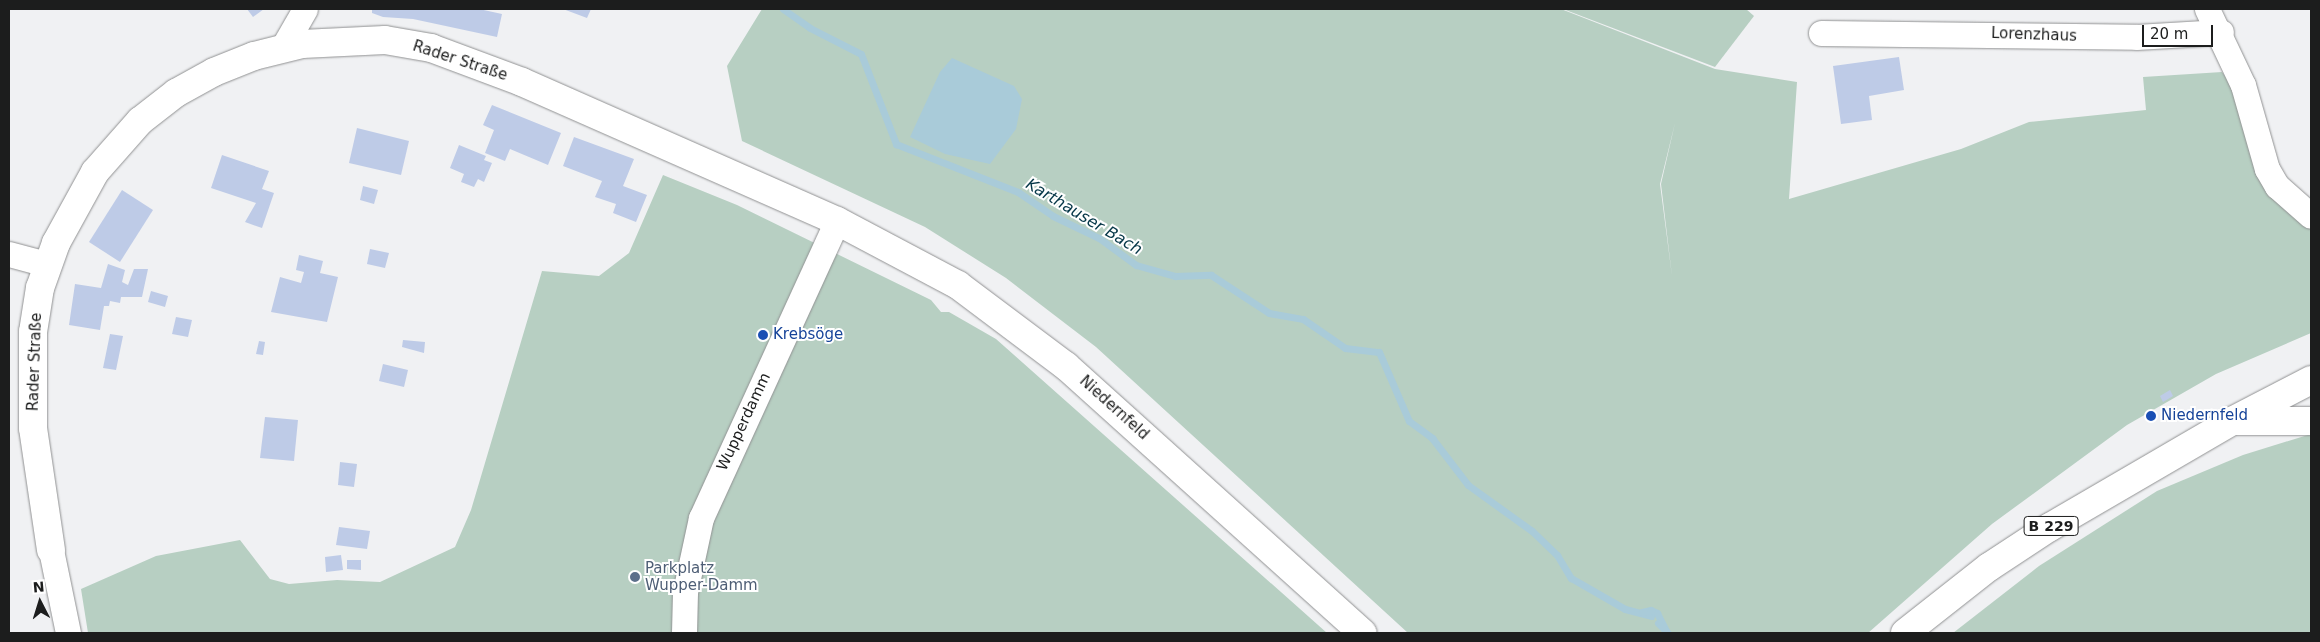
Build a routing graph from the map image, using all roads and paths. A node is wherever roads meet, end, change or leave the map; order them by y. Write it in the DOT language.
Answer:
graph roads {
  1 [pos="305,9"];
  2 [pos="2207,9"];
  3 [pos="2221,32"];
  4 [pos="1821,34"];
  5 [pos="282,49"];
  6 [pos="2311,216"];
  7 [pos="837,221"];
  8 [pos="9,254"];
  9 [pos="47,264"];
  10 [pos="2311,380"];
  11 [pos="2232,421"];
  12 [pos="2311,421"];
  13 [pos="50,550"];
  14 [pos="68,633"];
  15 [pos="684,633"];
  16 [pos="1363,633"];
  17 [pos="1905,633"];
  1 -- 5 [label="street"];
  2 -- 3 [label="street"];
  3 -- 4 [label="street, Lorenzhaus"];
  3 -- 6 [label="street"];
  5 -- 7 [label="street, Rader Straße"];
  5 -- 9 [label="street, Rader Straße"];
  7 -- 15 [label="street, Wupperdamm"];
  7 -- 16 [label="street, Niedernfeld"];
  8 -- 9 [label="street"];
  9 -- 13 [label="street, Rader Straße"];
  10 -- 11 [label="street, B 229"];
  11 -- 12 [label="street"];
  11 -- 17 [label="street, B 229"];
  13 -- 14 [label="street, Rader Straße"];
}
